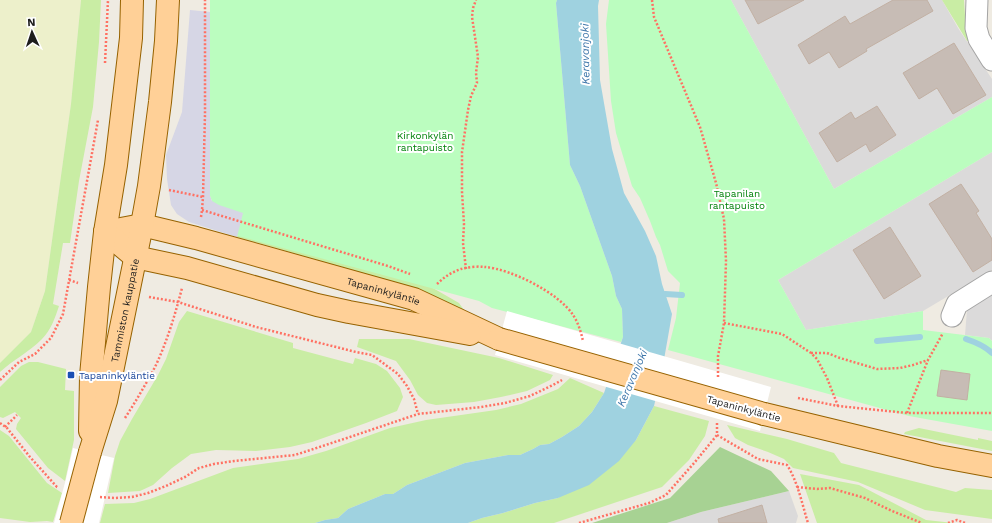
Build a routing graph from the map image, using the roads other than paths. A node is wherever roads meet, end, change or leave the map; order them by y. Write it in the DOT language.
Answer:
graph roads {
  1 [pos="132,0"];
  2 [pos="168,0"];
  3 [pos="977,0"];
  4 [pos="992,60"];
  5 [pos="142,225"];
  6 [pos="105,232"];
  7 [pos="135,257"];
  8 [pos="992,282"];
  9 [pos="952,316"];
  10 [pos="499,339"];
  11 [pos="90,452"];
  12 [pos="992,466"];
  13 [pos="71,523"];
  1 -- 6 [label="main road"];
  2 -- 5 [label="main road, Tammiston kauppatie"];
  3 -- 4 [label="street"];
  5 -- 6 [label="main road, Tapaninkyläntie"];
  5 -- 7 [label="main road, Tammiston kauppatie"];
  5 -- 10 [label="main road, Tapaninkyläntie"];
  6 -- 7 [label="main road, Tapaninkyläntie"];
  6 -- 11 [label="main road"];
  7 -- 10 [label="main road, Tapaninkyläntie"];
  7 -- 11 [label="main road, Tammiston kauppatie"];
  8 -- 9 [label="street"];
  10 -- 12 [label="main road, Tapaninkyläntie, bridge"];
  11 -- 13 [label="main road, bridge"];
}
